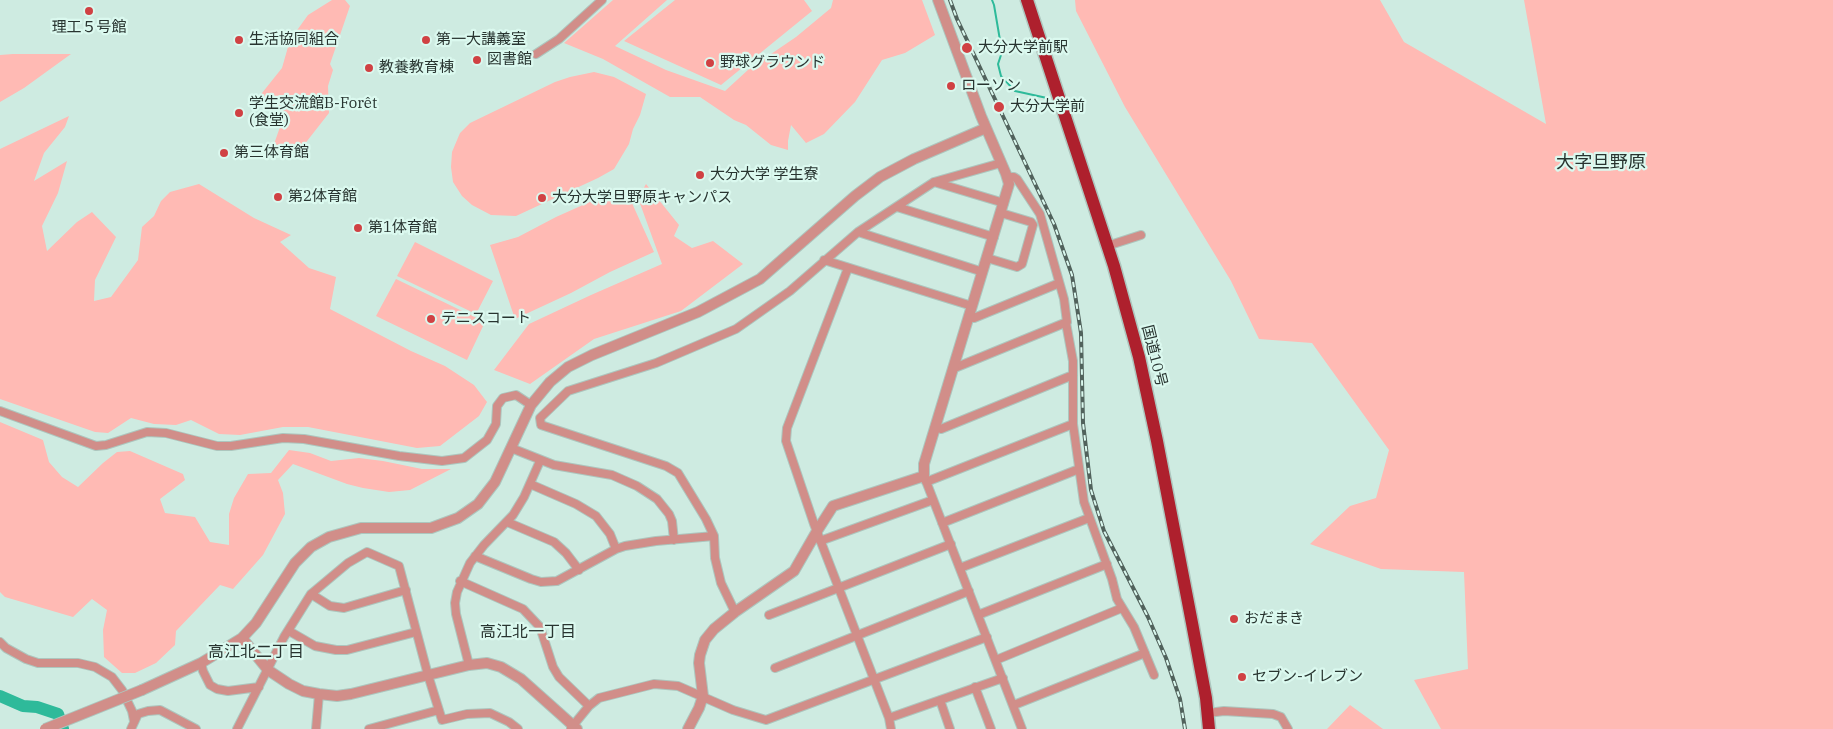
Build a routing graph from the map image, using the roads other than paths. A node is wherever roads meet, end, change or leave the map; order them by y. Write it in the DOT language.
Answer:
graph roads {
  1 [pos="602,0"];
  2 [pos="938,0"];
  3 [pos="1027,0"];
  4 [pos="536,54"];
  5 [pos="986,128"];
  6 [pos="1001,163"];
  7 [pos="1007,177"];
  8 [pos="934,182"];
  9 [pos="896,207"];
  10 [pos="1002,208"];
  11 [pos="858,232"];
  12 [pos="1141,235"];
  13 [pos="994,236"];
  14 [pos="1107,246"];
  15 [pos="987,258"];
  16 [pos="824,260"];
  17 [pos="848,268"];
  18 [pos="983,272"];
  19 [pos="1057,284"];
  20 [pos="972,306"];
  21 [pos="969,317"];
  22 [pos="1066,323"];
  23 [pos="954,366"];
  24 [pos="1074,375"];
  25 [pos="532,406"];
  26 [pos="0,411"];
  27 [pos="1073,424"];
  28 [pos="935,427"];
  29 [pos="511,448"];
  30 [pos="540,460"];
  31 [pos="1079,469"];
  32 [pos="925,479"];
  33 [pos="530,484"];
  34 [pos="933,500"];
  35 [pos="1089,518"];
  36 [pos="507,522"];
  37 [pos="942,523"];
  38 [pos="714,536"];
  39 [pos="819,536"];
  40 [pos="674,540"];
  41 [pos="950,544"];
  42 [pos="616,549"];
  43 [pos="475,556"];
  44 [pos="1107,564"];
  45 [pos="960,568"];
  46 [pos="579,570"];
  47 [pos="460,581"];
  48 [pos="839,588"];
  49 [pos="406,590"];
  50 [pos="969,591"];
  51 [pos="311,594"];
  52 [pos="1122,608"];
  53 [pos="735,612"];
  54 [pos="769,615"];
  55 [pos="978,615"];
  56 [pos="289,631"];
  57 [pos="416,632"];
  58 [pos="857,635"];
  59 [pos="987,637"];
  60 [pos="242,638"];
  61 [pos="0,642"];
  62 [pos="1145,653"];
  63 [pos="996,660"];
  64 [pos="201,663"];
  65 [pos="469,665"];
  66 [pos="775,668"];
  67 [pos="268,670"];
  68 [pos="428,675"];
  69 [pos="1154,675"];
  70 [pos="1003,678"];
  71 [pos="874,680"];
  72 [pos="258,687"];
  73 [pos="975,687"];
  74 [pos="319,694"];
  75 [pos="703,696"];
  76 [pos="940,700"];
  77 [pos="589,706"];
  78 [pos="1014,706"];
  79 [pos="439,710"];
  80 [pos="1208,713"];
  81 [pos="889,718"];
  82 [pos="766,720"];
  83 [pos="134,721"];
  84 [pos="573,728"];
  85 [pos="45,729"];
  86 [pos="131,729"];
  87 [pos="196,729"];
  88 [pos="236,729"];
  89 [pos="316,729"];
  90 [pos="369,729"];
  91 [pos="518,729"];
  92 [pos="688,729"];
  93 [pos="766,729"];
  94 [pos="891,729"];
  95 [pos="950,729"];
  96 [pos="991,729"];
  97 [pos="1022,729"];
  98 [pos="1209,729"];
  99 [pos="1288,729"];
  1 -- 4 [label="street"];
  2 -- 5 [label="street"];
  3 -- 14 [label="highway, 国道10号"];
  5 -- 6 [label="street"];
  5 -- 25 [label="street"];
  6 -- 7 [label="street"];
  6 -- 8 [label="street"];
  7 -- 10 [label="street"];
  7 -- 22 [label="street"];
  8 -- 9 [label="street"];
  8 -- 10 [label="street"];
  9 -- 11 [label="street"];
  9 -- 13 [label="street"];
  10 -- 13 [label="street"];
  10 -- 15 [label="street"];
  11 -- 16 [label="street"];
  11 -- 18 [label="street"];
  12 -- 14 [label="street"];
  13 -- 15 [label="street"];
  14 -- 80 [label="highway, 国道10号"];
  15 -- 18 [label="street"];
  16 -- 17 [label="street"];
  16 -- 38 [label="street"];
  17 -- 20 [label="street"];
  17 -- 39 [label="street"];
  18 -- 20 [label="street"];
  19 -- 21 [label="street"];
  20 -- 21 [label="street"];
  21 -- 23 [label="street"];
  22 -- 23 [label="street"];
  22 -- 24 [label="street"];
  23 -- 28 [label="street"];
  24 -- 27 [label="street"];
  24 -- 28 [label="street"];
  25 -- 26 [label="street"];
  25 -- 29 [label="street"];
  27 -- 31 [label="street"];
  27 -- 32 [label="street"];
  28 -- 32 [label="street"];
  29 -- 30 [label="street"];
  29 -- 60 [label="street"];
  30 -- 33 [label="street"];
  30 -- 40 [label="street"];
  31 -- 35 [label="street"];
  31 -- 37 [label="street"];
  32 -- 34 [label="street"];
  32 -- 39 [label="street"];
  33 -- 36 [label="street"];
  33 -- 42 [label="street"];
  34 -- 37 [label="street"];
  34 -- 39 [label="street"];
  35 -- 44 [label="street"];
  35 -- 45 [label="street"];
  36 -- 43 [label="street"];
  36 -- 46 [label="street"];
  37 -- 41 [label="street"];
  38 -- 40 [label="street"];
  38 -- 53 [label="street"];
  39 -- 48 [label="street"];
  39 -- 53 [label="street"];
  40 -- 42 [label="street"];
  41 -- 45 [label="street"];
  41 -- 48 [label="street"];
  42 -- 46 [label="street"];
  43 -- 46 [label="street"];
  43 -- 47 [label="street"];
  44 -- 52 [label="street"];
  44 -- 55 [label="street"];
  45 -- 50 [label="street"];
  47 -- 65 [label="street"];
  47 -- 77 [label="street"];
  48 -- 54 [label="street"];
  48 -- 58 [label="street"];
  49 -- 51 [label="street"];
  49 -- 51 [label="street"];
  49 -- 57 [label="street"];
  50 -- 55 [label="street"];
  50 -- 58 [label="street"];
  51 -- 56 [label="street"];
  52 -- 62 [label="street"];
  52 -- 63 [label="street"];
  53 -- 75 [label="street"];
  55 -- 59 [label="street"];
  56 -- 57 [label="street"];
  56 -- 67 [label="street"];
  57 -- 68 [label="street"];
  58 -- 66 [label="street"];
  58 -- 71 [label="street"];
  59 -- 63 [label="street"];
  59 -- 71 [label="street"];
  60 -- 64 [label="street"];
  60 -- 67 [label="street"];
  61 -- 83 [label="street"];
  62 -- 69 [label="street"];
  62 -- 78 [label="street"];
  63 -- 70 [label="street"];
  64 -- 72 [label="street"];
  64 -- 85 [label="street, bridge"];
  65 -- 68 [label="street"];
  65 -- 84 [label="street"];
  67 -- 72 [label="street"];
  67 -- 74 [label="street"];
  68 -- 74 [label="street"];
  68 -- 79 [label="street"];
  70 -- 73 [label="street"];
  70 -- 78 [label="street"];
  71 -- 81 [label="street"];
  71 -- 82 [label="street"];
  72 -- 88 [label="street"];
  73 -- 76 [label="street"];
  73 -- 96 [label="street"];
  74 -- 89 [label="street"];
  75 -- 77 [label="street"];
  75 -- 82 [label="street"];
  75 -- 92 [label="street"];
  76 -- 81 [label="street"];
  76 -- 95 [label="street"];
  77 -- 84 [label="street"];
  78 -- 97 [label="street"];
  79 -- 90 [label="street"];
  79 -- 91 [label="street"];
  80 -- 98 [label="highway, 国道10号"];
  80 -- 99 [label="street"];
  81 -- 94 [label="street"];
  82 -- 93 [label="street"];
  83 -- 86 [label="street"];
  83 -- 87 [label="street"];
}
